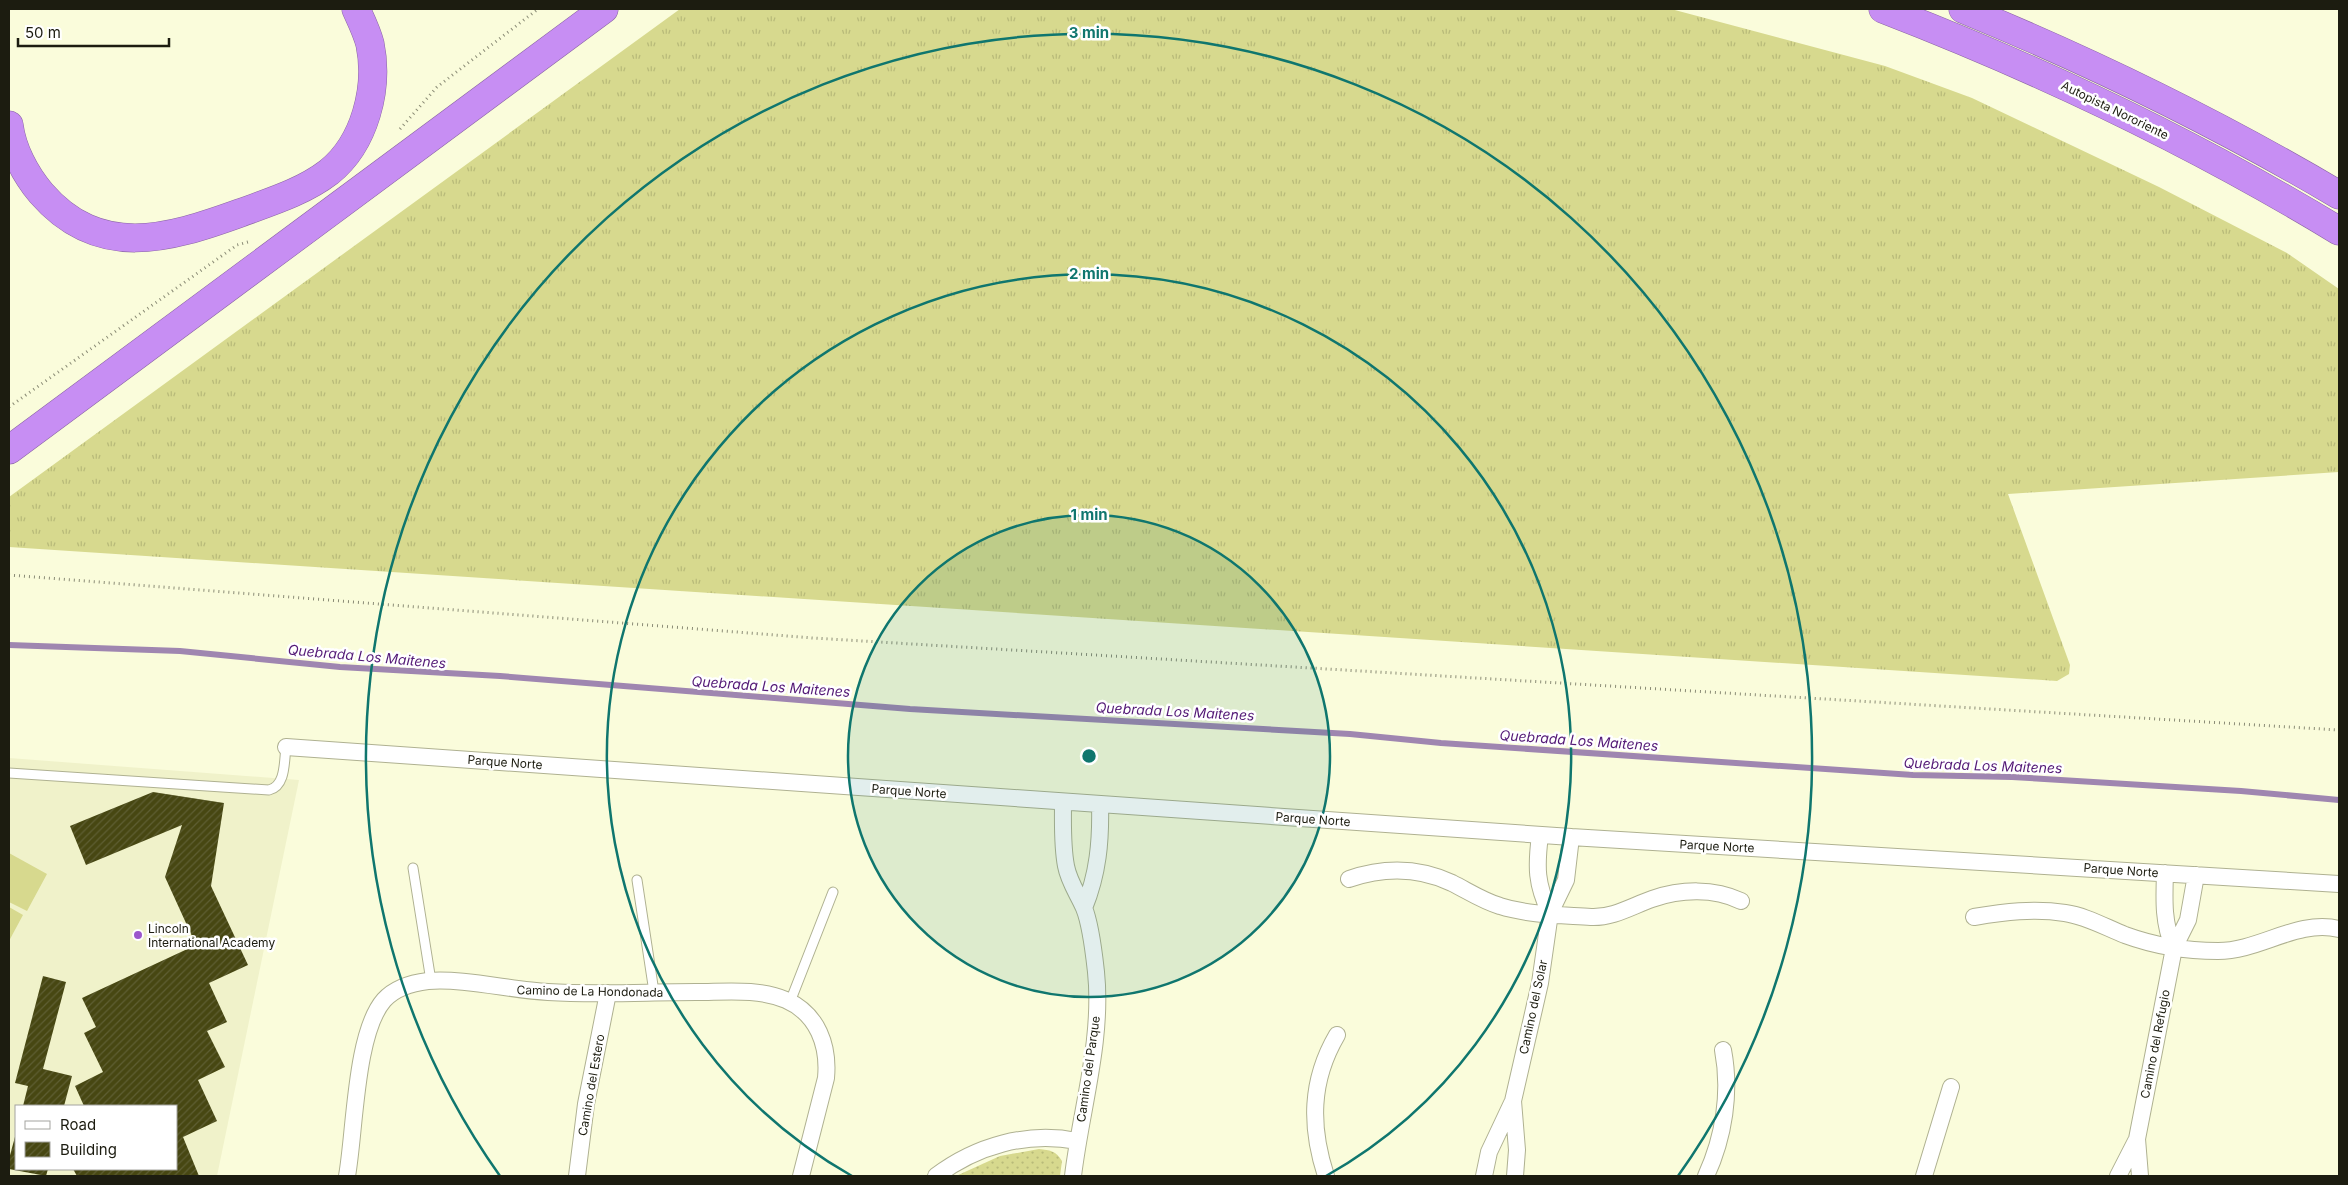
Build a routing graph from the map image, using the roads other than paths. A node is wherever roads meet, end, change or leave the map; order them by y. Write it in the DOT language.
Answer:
graph roads {
  1 [pos="356,9"];
  2 [pos="604,9"];
  3 [pos="1882,9"];
  4 [pos="1963,9"];
  5 [pos="9,125"];
  6 [pos="2339,195"];
  7 [pos="2339,230"];
  8 [pos="9,450"];
  9 [pos="286,747"];
  10 [pos="9,773"];
  11 [pos="1063,802"];
  12 [pos="1100,804"];
  13 [pos="1540,835"];
  14 [pos="1571,837"];
  15 [pos="413,868"];
  16 [pos="2165,873"];
  17 [pos="2196,875"];
  18 [pos="1349,879"];
  19 [pos="637,880"];
  20 [pos="2339,884"];
  21 [pos="833,892"];
  22 [pos="1741,901"];
  23 [pos="1084,908"];
  24 [pos="1550,914"];
  25 [pos="1974,917"];
  26 [pos="2339,929"];
  27 [pos="2174,948"];
  28 [pos="431,981"];
  29 [pos="654,992"];
  30 [pos="608,993"];
  31 [pos="790,1002"];
  32 [pos="1337,1035"];
  33 [pos="1723,1050"];
  34 [pos="1951,1087"];
  35 [pos="1513,1101"];
  36 [pos="2137,1139"];
  37 [pos="1077,1141"];
  38 [pos="347,1176"];
  39 [pos="578,1176"];
  40 [pos="800,1176"];
  41 [pos="936,1176"];
  42 [pos="1073,1176"];
  43 [pos="1326,1176"];
  44 [pos="1484,1176"];
  45 [pos="1515,1176"];
  46 [pos="1706,1176"];
  47 [pos="1924,1176"];
  48 [pos="2118,1176"];
  49 [pos="2140,1176"];
  1 -- 5 [label="highway"];
  2 -- 8 [label="highway"];
  3 -- 7 [label="highway, Autopista Nororiente"];
  4 -- 6 [label="highway"];
  9 -- 10 [label="lane"];
  9 -- 11 [label="street, Parque Norte"];
  11 -- 12 [label="street, Parque Norte"];
  11 -- 23 [label="street, Camino del Parque"];
  12 -- 13 [label="street, Parque Norte"];
  12 -- 23 [label="street"];
  13 -- 14 [label="street, Parque Norte"];
  13 -- 24 [label="street"];
  14 -- 16 [label="street, Parque Norte"];
  14 -- 24 [label="street, Camino del Solar"];
  15 -- 28 [label="lane"];
  16 -- 17 [label="street, Parque Norte"];
  16 -- 27 [label="street"];
  17 -- 20 [label="street, Parque Norte"];
  17 -- 27 [label="street, Camino del Refugio"];
  18 -- 24 [label="street"];
  19 -- 29 [label="lane"];
  21 -- 31 [label="lane"];
  22 -- 24 [label="street"];
  23 -- 37 [label="street, Camino del Parque"];
  24 -- 35 [label="street, Camino del Solar"];
  25 -- 27 [label="street"];
  26 -- 27 [label="street"];
  27 -- 36 [label="street, Camino del Refugio"];
  28 -- 30 [label="street, Camino de La Hondonada"];
  28 -- 38 [label="street, Camino de La Hondonada"];
  29 -- 30 [label="street, Camino de La Hondonada"];
  29 -- 31 [label="street, Camino de La Hondonada"];
  30 -- 39 [label="street, Camino del Estero"];
  31 -- 40 [label="street, Camino de La Hondonada"];
  32 -- 43 [label="street"];
  33 -- 46 [label="street"];
  34 -- 47 [label="street"];
  35 -- 44 [label="street, Camino del Solar"];
  35 -- 45 [label="street, Camino del Solar"];
  36 -- 48 [label="street, Camino del Refugio"];
  36 -- 49 [label="street, Camino del Refugio"];
  37 -- 41 [label="street"];
  37 -- 42 [label="street, Camino del Parque"];
}
